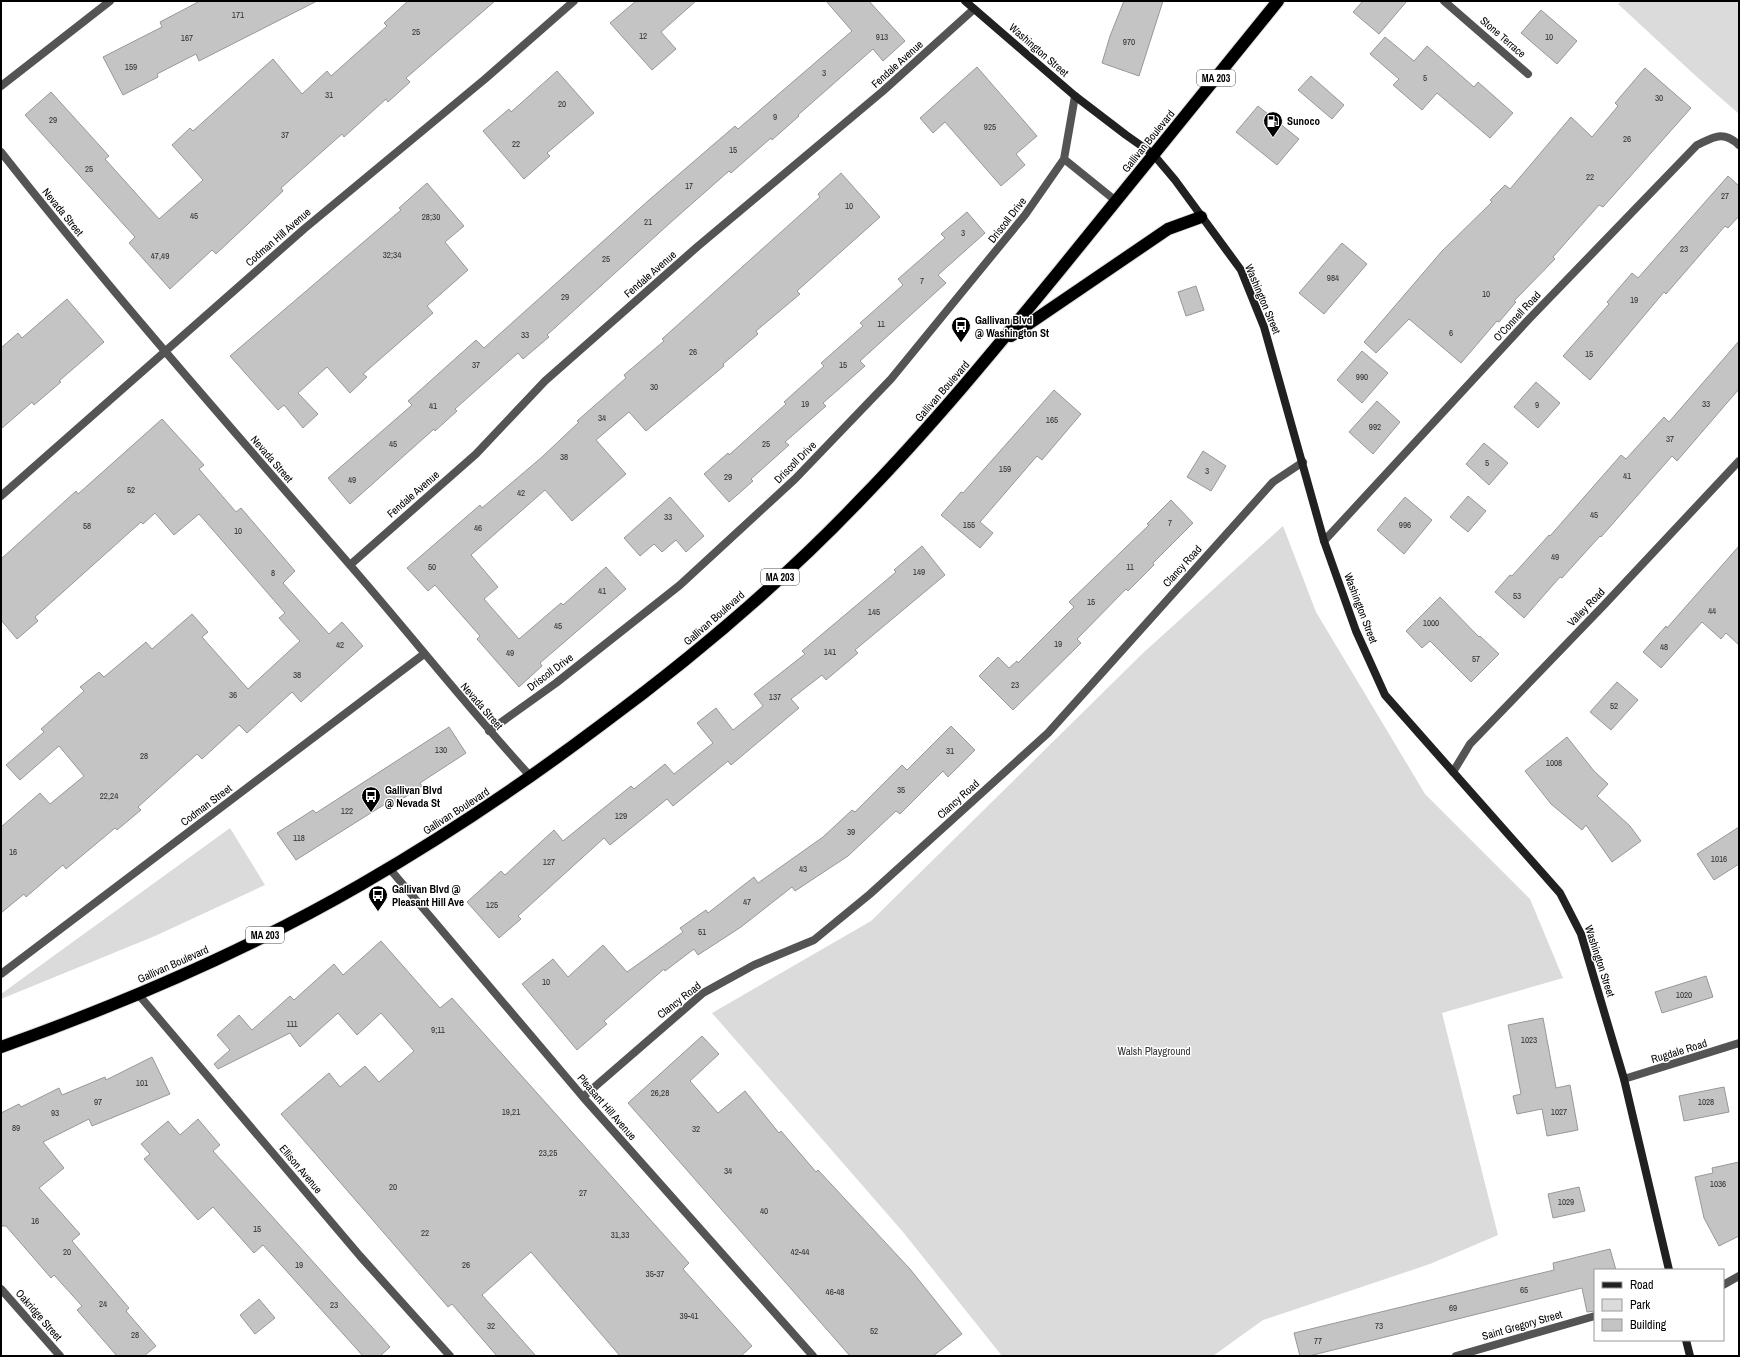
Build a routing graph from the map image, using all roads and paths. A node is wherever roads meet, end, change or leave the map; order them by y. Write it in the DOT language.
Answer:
graph roads {
  1 [pos="110,1"];
  2 [pos="574,1"];
  3 [pos="965,1"];
  4 [pos="1278,1"];
  5 [pos="1444,1"];
  6 [pos="974,9"];
  7 [pos="1528,74"];
  8 [pos="1,86"];
  9 [pos="1075,96"];
  10 [pos="1739,145"];
  11 [pos="1,152"];
  12 [pos="1153,154"];
  13 [pos="1064,159"];
  14 [pos="1116,201"];
  15 [pos="1201,217"];
  16 [pos="999,344"];
  17 [pos="164,352"];
  18 [pos="1739,460"];
  19 [pos="1303,462"];
  20 [pos="1,496"];
  21 [pos="1324,540"];
  22 [pos="350,565"];
  23 [pos="424,654"];
  24 [pos="489,731"];
  25 [pos="1453,772"];
  26 [pos="531,777"];
  27 [pos="389,868"];
  28 [pos="1,974"];
  29 [pos="138,994"];
  30 [pos="1739,1043"];
  31 [pos="1,1047"];
  32 [pos="1624,1079"];
  33 [pos="583,1097"];
  34 [pos="1669,1269"];
  35 [pos="1739,1276"];
  36 [pos="1724,1284"];
  37 [pos="1,1289"];
  38 [pos="1594,1316"];
  39 [pos="1686,1341"];
  40 [pos="60,1356"];
  41 [pos="450,1356"];
  42 [pos="813,1356"];
  43 [pos="1456,1356"];
  44 [pos="1690,1356"];
  1 -- 8 [label="street"];
  2 -- 17 [label="street, Codman Hill Avenue"];
  3 -- 6 [label="main road, Washington Street"];
  4 -- 12 [label="highway, Gallivan Boulevard / MA 203"];
  5 -- 7 [label="street, Stone Terrace"];
  6 -- 9 [label="main road, Washington Street"];
  6 -- 22 [label="street, Fendale Avenue"];
  9 -- 12 [label="main road, Washington Street"];
  9 -- 13 [label="street, Driscoll Drive"];
  10 -- 21 [label="street, O'Connell Road"];
  11 -- 17 [label="street, Nevada Street"];
  12 -- 14 [label="highway, Gallivan Boulevard / MA 203"];
  12 -- 15 [label="main road, Washington Street"];
  13 -- 14 [label="street"];
  13 -- 24 [label="street, Driscoll Drive"];
  14 -- 16 [label="highway, Gallivan Boulevard / MA 203"];
  15 -- 16 [label="highway"];
  15 -- 19 [label="main road, Washington Street"];
  16 -- 26 [label="highway, Gallivan Boulevard / MA 203"];
  17 -- 20 [label="street, Codman Hill Avenue"];
  17 -- 22 [label="street, Nevada Street"];
  18 -- 25 [label="street, Valley Road"];
  19 -- 21 [label="main road, Washington Street"];
  19 -- 33 [label="street, Clancy Road"];
  21 -- 25 [label="main road, Washington Street"];
  22 -- 23 [label="street, Nevada Street"];
  23 -- 24 [label="street, Nevada Street"];
  23 -- 28 [label="street, Codman Street"];
  24 -- 26 [label="street, Nevada Street"];
  25 -- 32 [label="main road, Washington Street"];
  26 -- 27 [label="highway, Gallivan Boulevard / MA 203"];
  27 -- 29 [label="highway, Gallivan Boulevard / MA 203"];
  27 -- 33 [label="street, Pleasant Hill Avenue"];
  29 -- 31 [label="highway, Gallivan Boulevard / MA 203"];
  29 -- 41 [label="street, Ellison Avenue"];
  30 -- 32 [label="street, Rugdale Road"];
  32 -- 34 [label="main road, Washington Street"];
  33 -- 42 [label="street, Pleasant Hill Avenue"];
  35 -- 36 [label="street"];
  37 -- 40 [label="street, Oakridge Street"];
  38 -- 43 [label="street, Saint Gregory Street"];
  39 -- 44 [label="main road"];
}
